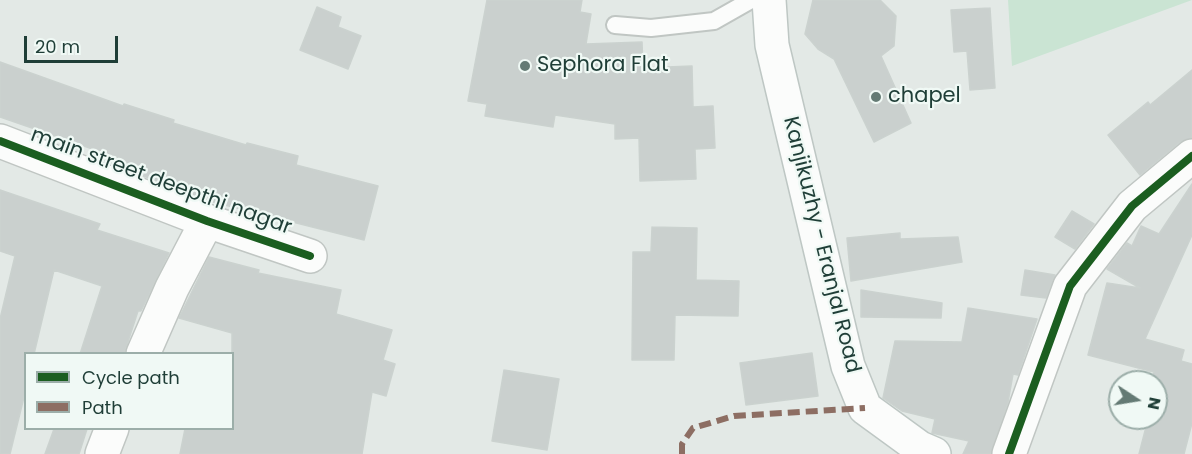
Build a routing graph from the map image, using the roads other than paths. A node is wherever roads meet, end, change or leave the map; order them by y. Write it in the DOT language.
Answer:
graph roads {
  1 [pos="752,0"];
  2 [pos="769,0"];
  3 [pos="615,25"];
  4 [pos="0,141"];
  5 [pos="1192,156"];
  6 [pos="207,221"];
  7 [pos="310,256"];
  8 [pos="144,352"];
  9 [pos="112,430"];
  10 [pos="102,454"];
  11 [pos="934,454"];
  12 [pos="1010,454"];
  1 -- 3 [label="lane"];
  2 -- 11 [label="street, Kanjikuzhy - Eranjal Road"];
  4 -- 6 [label="street, main street deepthi nagar"];
  5 -- 12 [label="street"];
  6 -- 7 [label="street, main street deepthi nagar"];
  6 -- 8 [label="street"];
  9 -- 10 [label="street"];
}
